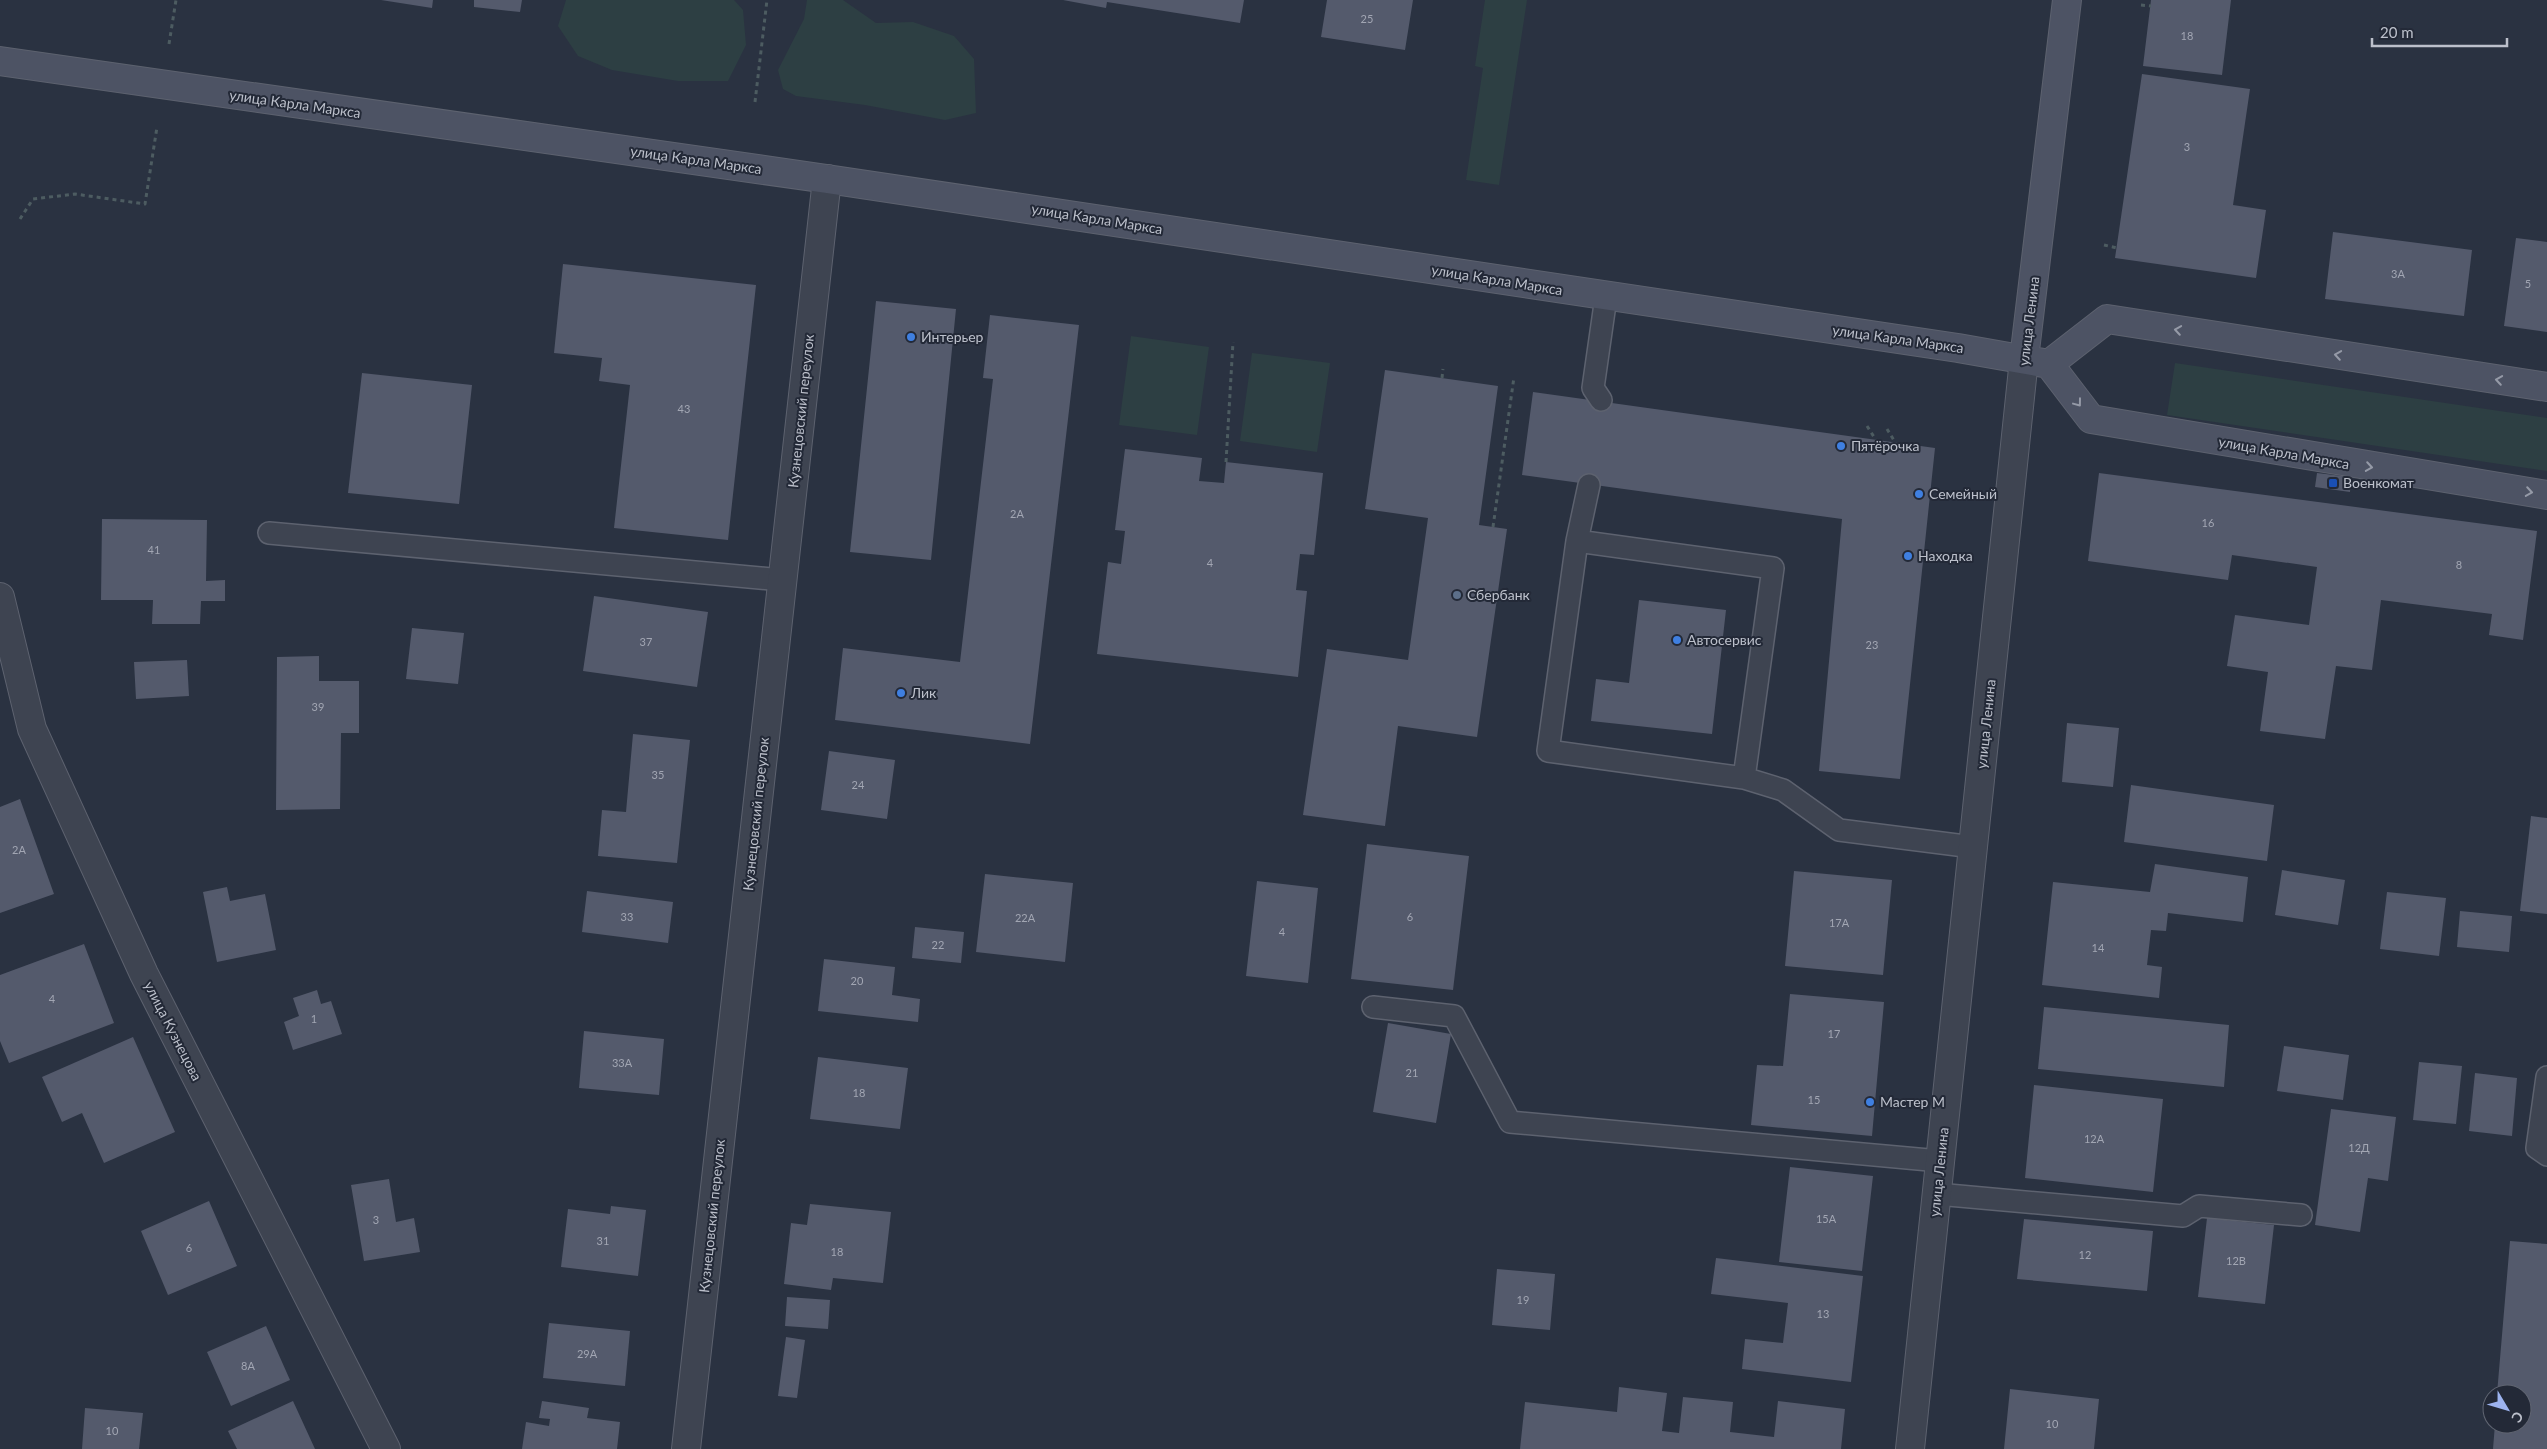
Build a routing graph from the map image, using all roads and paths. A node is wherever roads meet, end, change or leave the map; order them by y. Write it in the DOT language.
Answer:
graph roads {
  1 [pos="176,0"];
  2 [pos="767,0"];
  3 [pos="2067,0"];
  4 [pos="2141,5"];
  5 [pos="2150,6"];
  6 [pos="169,44"];
  7 [pos="0,61"];
  8 [pos="755,102"];
  9 [pos="157,127"];
  10 [pos="827,178"];
  11 [pos="20,219"];
  12 [pos="2104,246"];
  13 [pos="2117,248"];
  14 [pos="1606,297"];
  15 [pos="1233,342"];
  16 [pos="2036,362"];
  17 [pos="1443,369"];
  18 [pos="1514,377"];
  19 [pos="1442,378"];
  20 [pos="2547,387"];
  21 [pos="1601,400"];
  22 [pos="1867,426"];
  23 [pos="1887,429"];
  24 [pos="1876,440"];
  25 [pos="1895,442"];
  26 [pos="1226,462"];
  27 [pos="1589,485"];
  28 [pos="2547,494"];
  29 [pos="1493,527"];
  30 [pos="269,533"];
  31 [pos="1577,542"];
  32 [pos="782,580"];
  33 [pos="0,597"];
  34 [pos="1744,778"];
  35 [pos="1973,847"];
  36 [pos="1373,1007"];
  37 [pos="2547,1077"];
  38 [pos="2547,1155"];
  39 [pos="1940,1161"];
  40 [pos="1937,1194"];
  41 [pos="2301,1215"];
  42 [pos="386,1449"];
  43 [pos="686,1449"];
  44 [pos="1910,1449"];
  1 -- 6 [label="path"];
  2 -- 8 [label="path"];
  3 -- 16 [label="main road, улица Ленина"];
  4 -- 5 [label="path"];
  7 -- 10 [label="main road, улица Карла Маркса"];
  9 -- 11 [label="path"];
  10 -- 14 [label="main road, улица Карла Маркса"];
  10 -- 32 [label="street, Кузнецовский переулок"];
  12 -- 13 [label="path"];
  14 -- 16 [label="main road, улица Карла Маркса"];
  14 -- 21 [label="lane"];
  15 -- 26 [label="path"];
  20 -- 16 [label="main road, one-way"];
  16 -- 28 [label="main road, улица Карла Маркса, one-way"];
  16 -- 35 [label="street, улица Ленина"];
  17 -- 19 [label="path"];
  18 -- 29 [label="path"];
  22 -- 24 [label="path"];
  23 -- 25 [label="path"];
  27 -- 31 [label="lane"];
  30 -- 32 [label="lane"];
  31 -- 34 [label="lane"];
  31 -- 34 [label="lane"];
  32 -- 43 [label="street, Кузнецовский переулок"];
  33 -- 42 [label="street, улица Кузнецова"];
  34 -- 35 [label="lane"];
  35 -- 39 [label="street, улица Ленина"];
  36 -- 39 [label="lane"];
  37 -- 38 [label="lane"];
  39 -- 40 [label="street, улица Ленина"];
  40 -- 41 [label="lane"];
  40 -- 44 [label="street, улица Ленина"];
}
